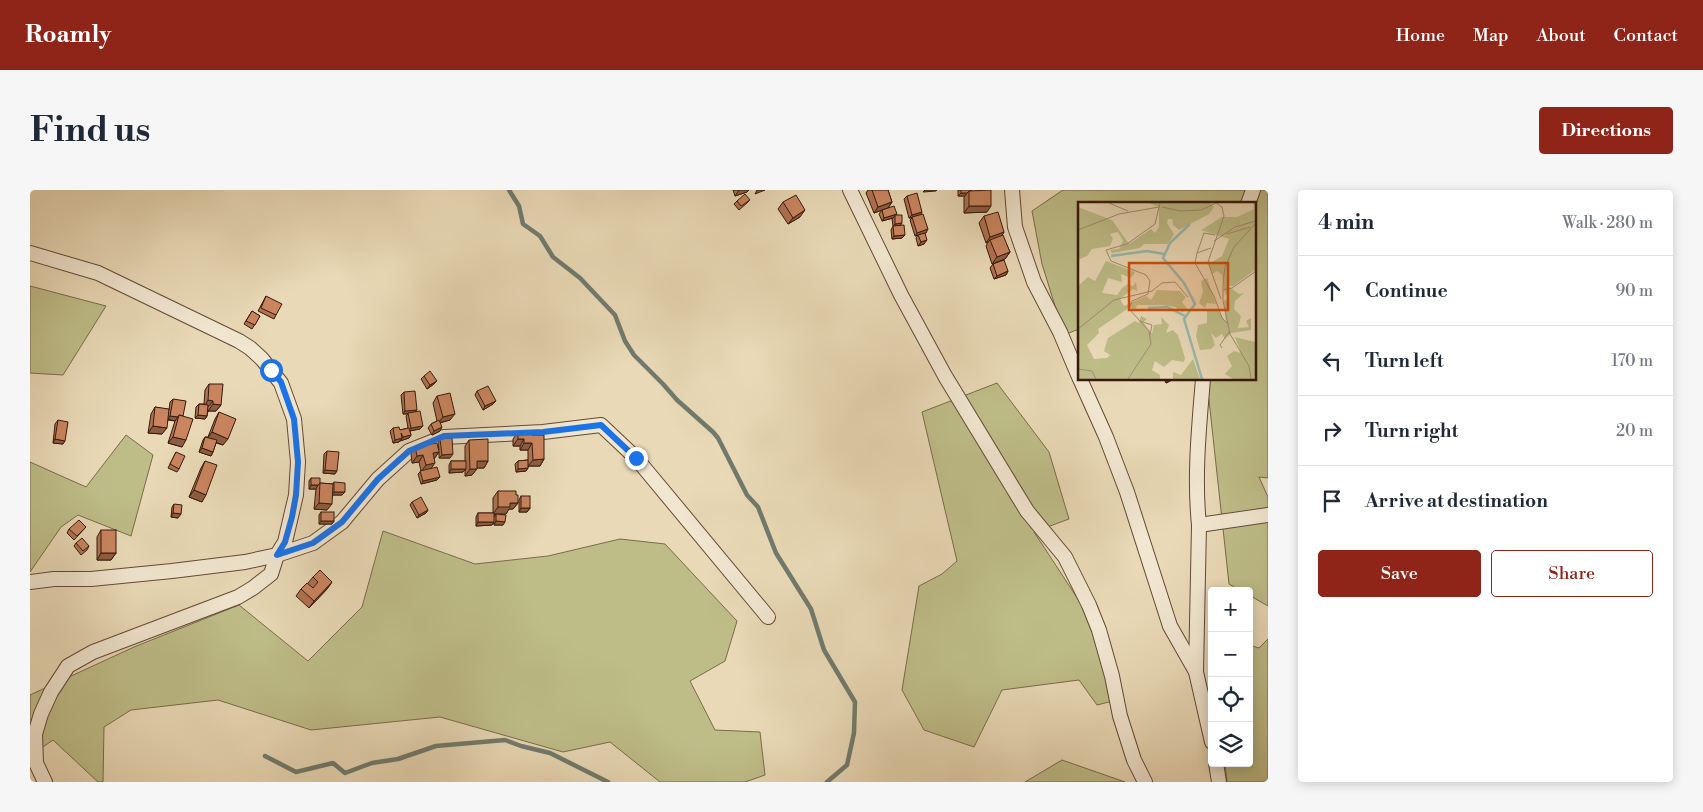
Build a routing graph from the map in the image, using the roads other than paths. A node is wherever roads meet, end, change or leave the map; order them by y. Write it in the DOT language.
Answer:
graph roads {
  1 [pos="850,190"];
  2 [pos="1012,190"];
  3 [pos="1253,190"];
  4 [pos="1249,202"];
  5 [pos="30,253"];
  6 [pos="1078,373"];
  7 [pos="1081,380"];
  8 [pos="1203,380"];
  9 [pos="1268,515"];
  10 [pos="1199,526"];
  11 [pos="277,555"];
  12 [pos="30,582"];
  13 [pos="768,617"];
  14 [pos="1196,672"];
  15 [pos="1208,724"];
  16 [pos="1217,767"];
  17 [pos="44,782"];
  18 [pos="1145,782"];
  19 [pos="1219,782"];
  1 -- 18 [label="street"];
  2 -- 6 [label="street"];
  3 -- 4 [label="street"];
  5 -- 11 [label="street"];
  7 -- 14 [label="street"];
  8 -- 10 [label="street"];
  9 -- 10 [label="street"];
  10 -- 14 [label="street"];
  11 -- 12 [label="street"];
  11 -- 13 [label="street"];
  11 -- 17 [label="street"];
  14 -- 15 [label="street"];
  16 -- 19 [label="street"];
}
